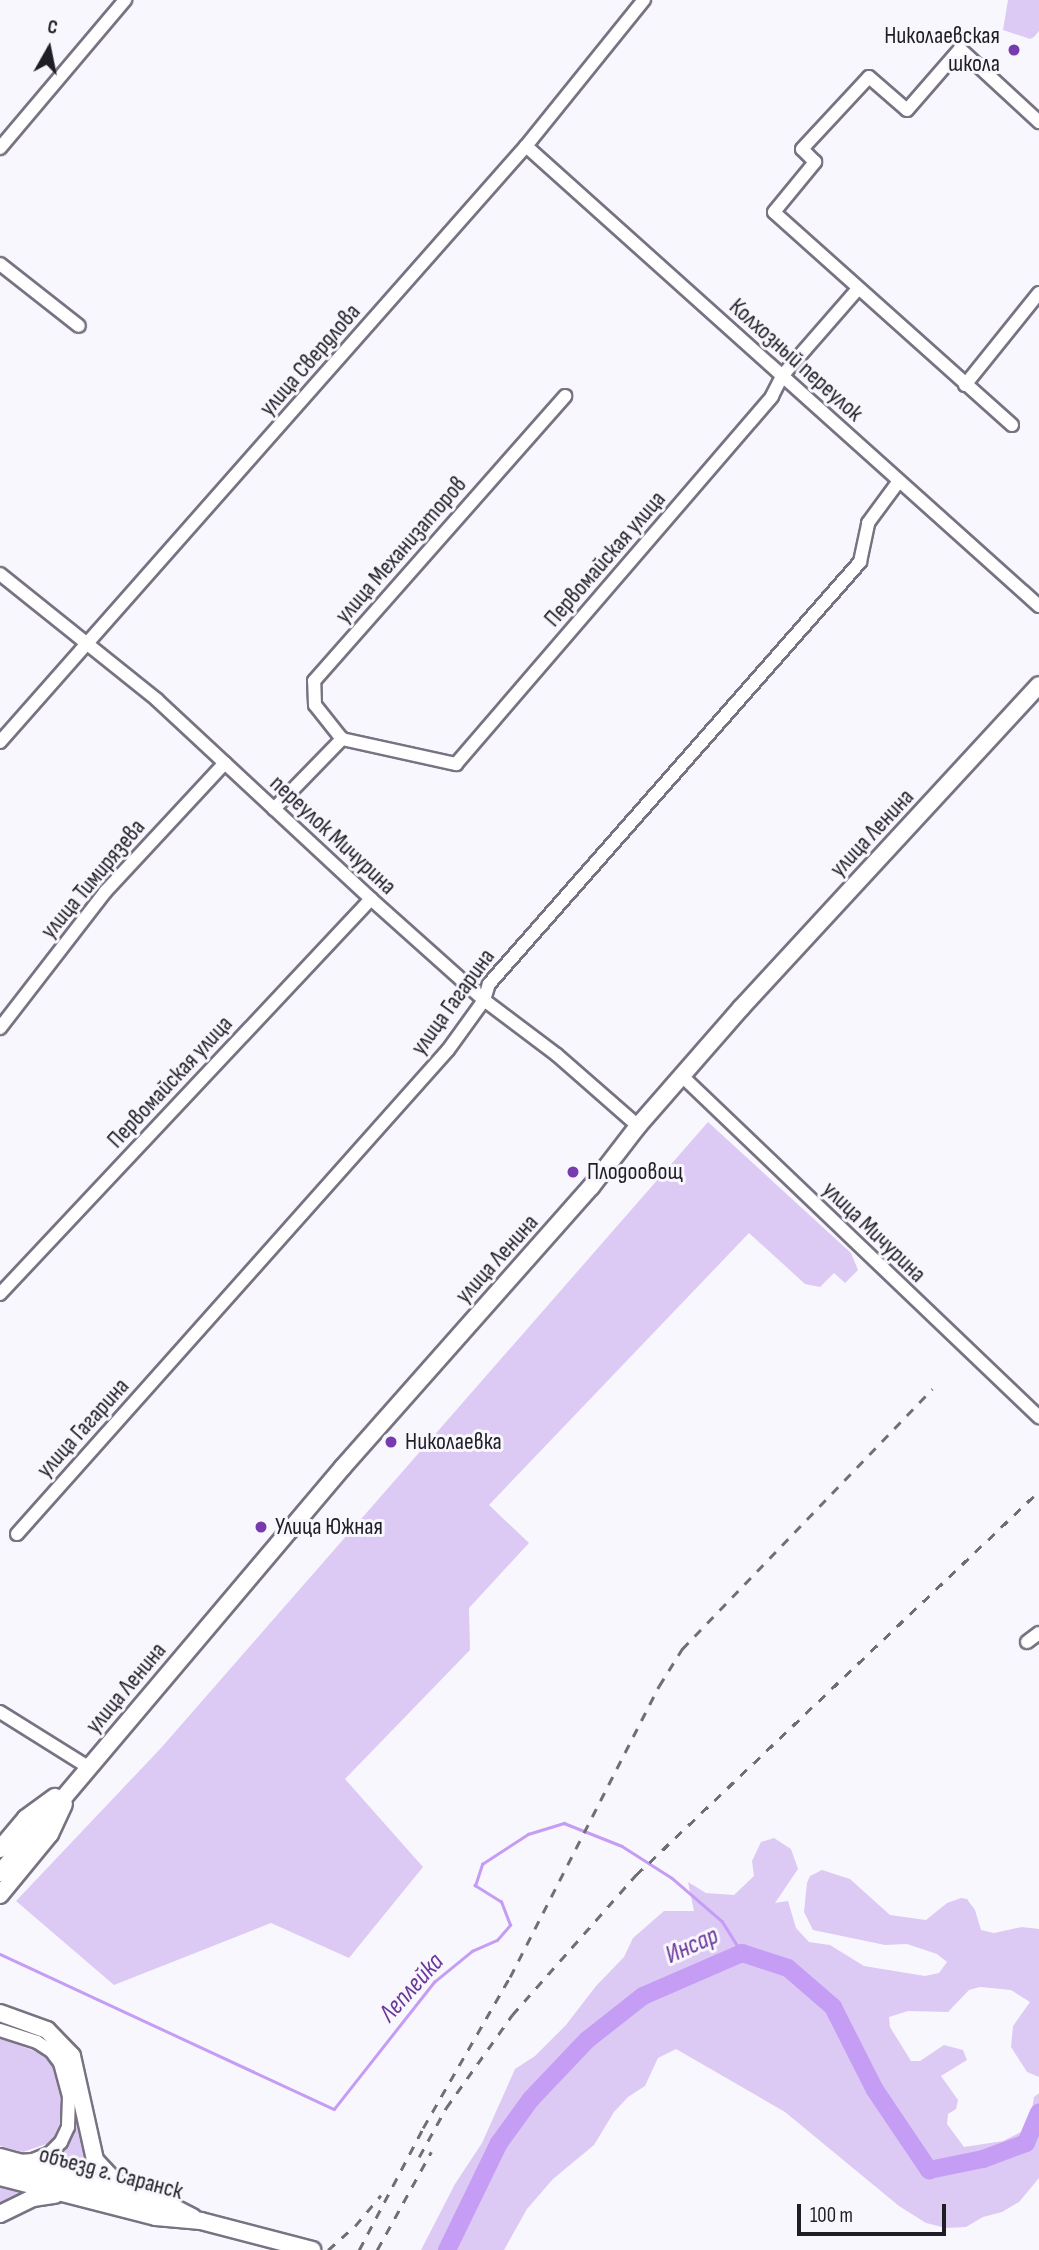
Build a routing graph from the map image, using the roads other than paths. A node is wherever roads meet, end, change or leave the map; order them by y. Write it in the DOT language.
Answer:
graph roads {
  1 [pos="125,0"];
  2 [pos="644,0"];
  3 [pos="1039,122"];
  4 [pos="526,146"];
  5 [pos="0,148"];
  6 [pos="0,264"];
  7 [pos="858,289"];
  8 [pos="1039,293"];
  9 [pos="79,326"];
  10 [pos="782,376"];
  11 [pos="965,385"];
  12 [pos="565,396"];
  13 [pos="1012,425"];
  14 [pos="900,481"];
  15 [pos="0,574"];
  16 [pos="1039,607"];
  17 [pos="89,644"];
  18 [pos="1039,685"];
  19 [pos="342,739"];
  20 [pos="0,742"];
  21 [pos="225,763"];
  22 [pos="274,809"];
  23 [pos="371,900"];
  24 [pos="484,1000"];
  25 [pos="0,1028"];
  26 [pos="682,1076"];
  27 [pos="638,1126"];
  28 [pos="0,1294"];
  29 [pos="1039,1416"];
  30 [pos="17,1534"];
  31 [pos="1039,1633"];
  32 [pos="1027,1642"];
  33 [pos="0,1712"];
  34 [pos="88,1767"];
  35 [pos="76,1780"];
  36 [pos="0,1849"];
  37 [pos="0,1873"];
  38 [pos="0,1895"];
  39 [pos="0,2013"];
  40 [pos="0,2030"];
  41 [pos="5,2162"];
  42 [pos="0,2177"];
  43 [pos="123,2190"];
  44 [pos="68,2195"];
  45 [pos="0,2214"];
  46 [pos="205,2222"];
  47 [pos="312,2250"];
  1 -- 5 [label="street"];
  2 -- 4 [label="street, улица Свердлова"];
  3 -- 7 [label="street"];
  4 -- 10 [label="street, Колхозный переулок"];
  4 -- 17 [label="street, улица Свердлова"];
  6 -- 9 [label="street"];
  7 -- 10 [label="street, Первомайская улица"];
  7 -- 11 [label="street"];
  8 -- 11 [label="street"];
  10 -- 14 [label="street, Колхозный переулок"];
  10 -- 19 [label="street, Первомайская улица"];
  11 -- 13 [label="street"];
  12 -- 19 [label="street, улица Механизаторов"];
  14 -- 16 [label="street, Колхозный переулок"];
  14 -- 24 [label="street, улица Гагарина"];
  15 -- 17 [label="street, переулок Мичурина"];
  17 -- 20 [label="street, улица Свердлова"];
  17 -- 21 [label="street, переулок Мичурина"];
  18 -- 26 [label="main road, улица Ленина"];
  19 -- 22 [label="street"];
  21 -- 22 [label="street, переулок Мичурина"];
  21 -- 25 [label="street, улица Тимирязева"];
  22 -- 23 [label="street, переулок Мичурина"];
  23 -- 24 [label="street, переулок Мичурина"];
  23 -- 28 [label="street, Первомайская улица"];
  24 -- 27 [label="street, переулок Мичурина"];
  24 -- 30 [label="street, улица Гагарина"];
  26 -- 27 [label="main road, улица Ленина"];
  26 -- 29 [label="street, улица Мичурина"];
  27 -- 34 [label="main road, улица Ленина"];
  31 -- 32 [label="street"];
  33 -- 34 [label="street"];
  34 -- 35 [label="main road, улица Ленина"];
  35 -- 36 [label="main road"];
  35 -- 37 [label="main road, улица Ленина"];
  35 -- 38 [label="main road"];
  39 -- 43 [label="main road"];
  40 -- 41 [label="street"];
  41 -- 43 [label="main road"];
  41 -- 46 [label="street, объезд г. Саранск"];
  42 -- 44 [label="main road"];
  43 -- 46 [label="main road"];
  44 -- 45 [label="main road"];
  44 -- 46 [label="main road"];
  46 -- 47 [label="main road"];
}
